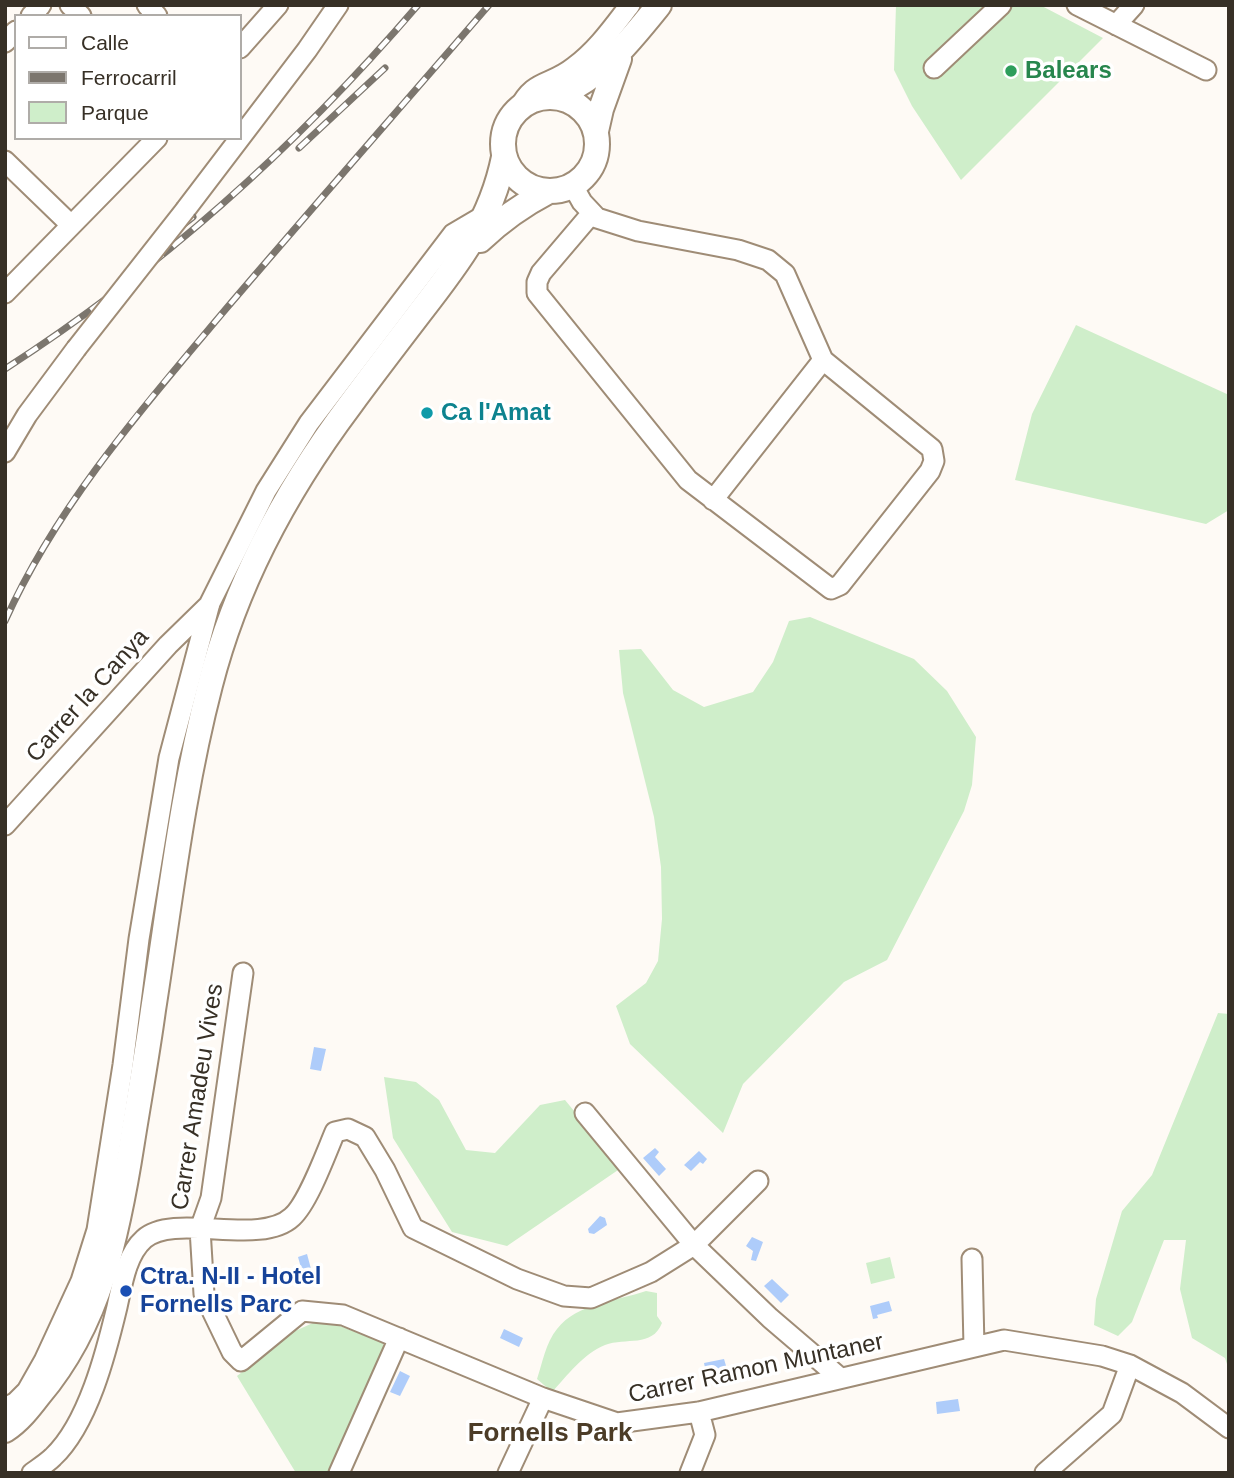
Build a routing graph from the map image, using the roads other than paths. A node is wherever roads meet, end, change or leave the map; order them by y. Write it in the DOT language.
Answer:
graph roads {
  1 [pos="278,5"];
  2 [pos="338,5"];
  3 [pos="631,5"];
  4 [pos="659,5"];
  5 [pos="1001,5"];
  6 [pos="1077,5"];
  7 [pos="1134,5"];
  8 [pos="1116,25"];
  9 [pos="242,46"];
  10 [pos="623,50"];
  11 [pos="934,68"];
  12 [pos="1206,70"];
  13 [pos="556,97"];
  14 [pos="518,110"];
  15 [pos="596,131"];
  16 [pos="242,135"];
  17 [pos="154,140"];
  18 [pos="239,140"];
  19 [pos="504,157"];
  20 [pos="5,161"];
  21 [pos="573,186"];
  22 [pos="547,192"];
  23 [pos="487,213"];
  24 [pos="592,213"];
  25 [pos="71,225"];
  26 [pos="466,253"];
  27 [pos="5,293"];
  28 [pos="823,360"];
  29 [pos="5,452"];
  30 [pos="713,500"];
  31 [pos="210,603"];
  32 [pos="5,825"];
  33 [pos="243,973"];
  34 [pos="585,1113"];
  35 [pos="758,1181"];
  36 [pos="200,1229"];
  37 [pos="694,1245"];
  38 [pos="972,1259"];
  39 [pos="399,1338"];
  40 [pos="974,1347"];
  41 [pos="1130,1365"];
  42 [pos="839,1377"];
  43 [pos="543,1398"];
  44 [pos="35,1401"];
  45 [pos="5,1408"];
  46 [pos="699,1412"];
  47 [pos="5,1417"];
  48 [pos="1229,1428"];
  49 [pos="5,1430"];
  50 [pos="32,1473"];
  51 [pos="339,1473"];
  52 [pos="508,1473"];
  53 [pos="690,1473"];
  54 [pos="1045,1473"];
  1 -- 9 [label="street"];
  2 -- 16 [label="street, bridge"];
  3 -- 14 [label="street"];
  4 -- 10 [label="main road"];
  5 -- 11 [label="street"];
  6 -- 8 [label="street"];
  7 -- 8 [label="street"];
  8 -- 12 [label="street"];
  10 -- 13 [label="main road"];
  10 -- 15 [label="main road"];
  13 -- 14 [label="main road"];
  13 -- 15 [label="main road"];
  14 -- 19 [label="main road"];
  15 -- 21 [label="main road"];
  17 -- 25 [label="street"];
  18 -- 29 [label="street, bridge"];
  19 -- 22 [label="main road"];
  19 -- 23 [label="main road"];
  20 -- 25 [label="street"];
  21 -- 22 [label="main road"];
  21 -- 24 [label="street"];
  22 -- 26 [label="main road"];
  23 -- 26 [label="main road"];
  23 -- 31 [label="street"];
  24 -- 28 [label="street"];
  24 -- 30 [label="street"];
  25 -- 27 [label="street"];
  26 -- 44 [label="main road"];
  28 -- 30 [label="street"];
  28 -- 30 [label="street"];
  31 -- 32 [label="street, Carrer la Canya"];
  31 -- 45 [label="street"];
  33 -- 36 [label="street, Carrer Amadeu Vives"];
  34 -- 37 [label="street"];
  35 -- 37 [label="street"];
  36 -- 37 [label="street"];
  36 -- 39 [label="street, Carrer Ramon Muntaner"];
  36 -- 50 [label="street"];
  37 -- 42 [label="street"];
  38 -- 40 [label="street"];
  39 -- 43 [label="street, Carrer Ramon Muntaner"];
  39 -- 51 [label="street"];
  40 -- 41 [label="street, Carrer Ramon Muntaner"];
  40 -- 42 [label="street, Carrer Ramon Muntaner"];
  41 -- 48 [label="street, Carrer Ramon Muntaner"];
  41 -- 54 [label="street"];
  42 -- 46 [label="street, Carrer Ramon Muntaner"];
  43 -- 46 [label="street, Carrer Ramon Muntaner"];
  43 -- 52 [label="street"];
  44 -- 47 [label="main road"];
  44 -- 49 [label="main road"];
  46 -- 53 [label="street"];
}
